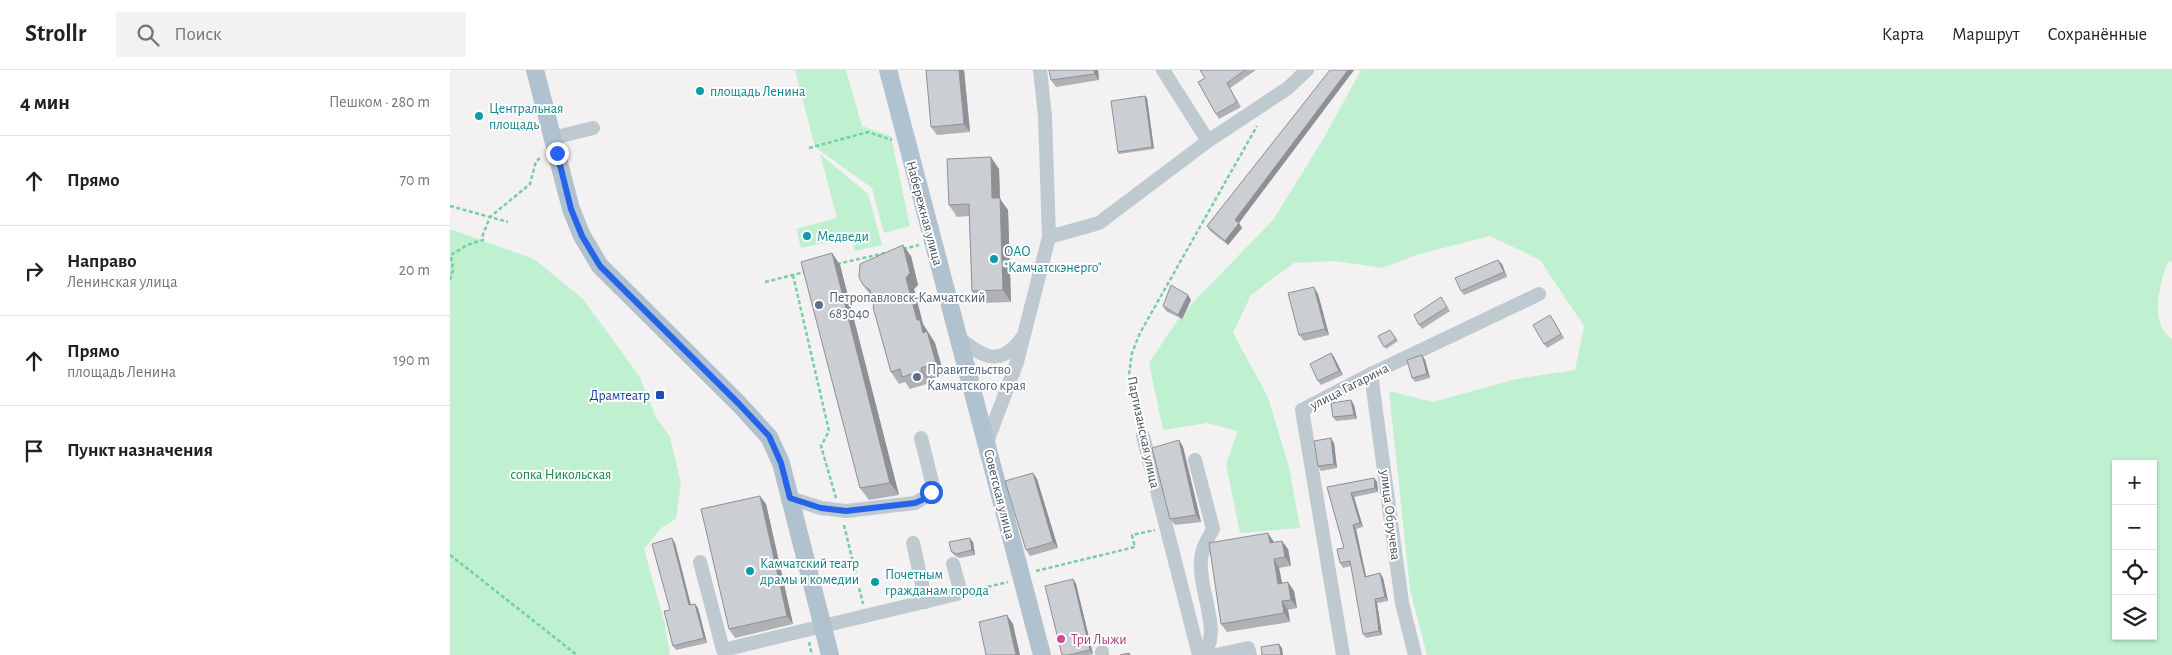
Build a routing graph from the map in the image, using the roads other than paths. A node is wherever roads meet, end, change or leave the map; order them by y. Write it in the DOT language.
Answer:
graph roads {
  1 [pos="535,70"];
  2 [pos="888,70"];
  3 [pos="1040,70"];
  4 [pos="1163,70"];
  5 [pos="1307,70"];
  6 [pos="593,128"];
  7 [pos="553,138"];
  8 [pos="1208,141"];
  9 [pos="1049,237"];
  10 [pos="1539,294"];
  11 [pos="1024,335"];
  12 [pos="959,338"];
  13 [pos="1371,374"];
  14 [pos="1143,436"];
  15 [pos="921,438"];
  16 [pos="987,442"];
  17 [pos="1195,460"];
  18 [pos="790,498"];
  19 [pos="913,543"];
  20 [pos="700,562"];
  21 [pos="954,564"];
  22 [pos="926,602"];
  23 [pos="822,626"];
  24 [pos="830,655"];
  25 [pos="1042,655"];
  26 [pos="1199,655"];
  27 [pos="1203,655"];
  28 [pos="1216,655"];
  29 [pos="1250,655"];
  30 [pos="1343,655"];
  31 [pos="1415,655"];
  1 -- 7 [label="main road"];
  2 -- 12 [label="main road, Набережная улица"];
  3 -- 9 [label="street, Советская улица"];
  4 -- 8 [label="street"];
  5 -- 8 [label="street"];
  6 -- 7 [label="street"];
  7 -- 18 [label="main road"];
  8 -- 9 [label="street"];
  9 -- 11 [label="street, Советская улица"];
  10 -- 13 [label="street, улица Гагарина"];
  11 -- 12 [label="street"];
  11 -- 16 [label="street, Советская улица"];
  12 -- 16 [label="main road, Набережная улица"];
  13 -- 30 [label="street, улица Гагарина"];
  13 -- 31 [label="street, улица Обручева"];
  14 -- 26 [label="street, Партизанская улица"];
  15 -- 18 [label="street"];
  16 -- 25 [label="main road, Советская улица"];
  17 -- 27 [label="street"];
  18 -- 23 [label="main road"];
  19 -- 22 [label="street"];
  20 -- 23 [label="street"];
  21 -- 22 [label="street"];
  22 -- 23 [label="street"];
  23 -- 24 [label="main road"];
  28 -- 29 [label="street"];
}
